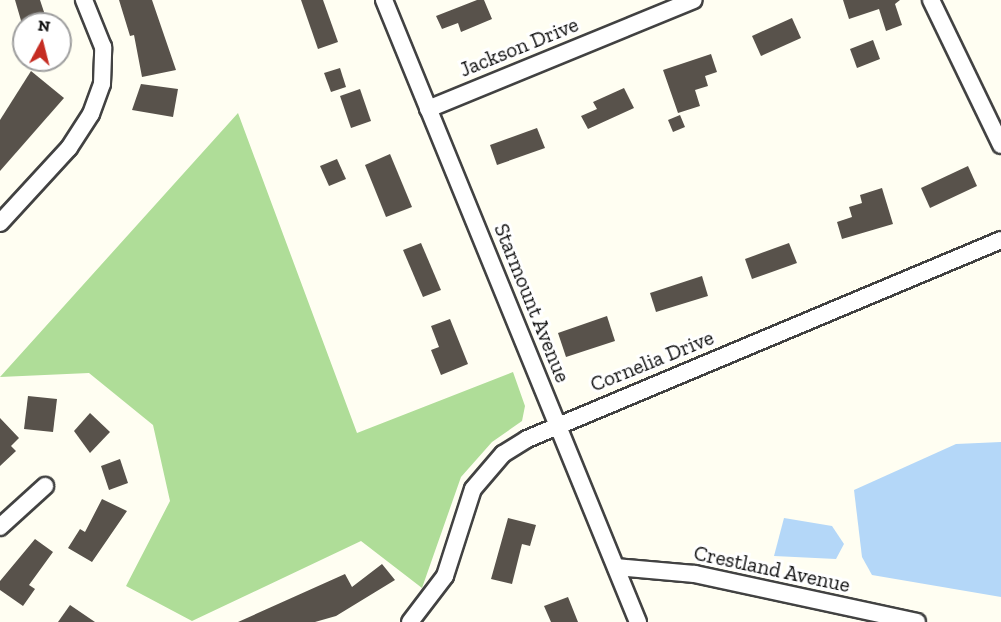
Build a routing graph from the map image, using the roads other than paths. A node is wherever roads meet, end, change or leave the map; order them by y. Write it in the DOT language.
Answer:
graph roads {
  1 [pos="84,0"];
  2 [pos="384,0"];
  3 [pos="694,0"];
  4 [pos="932,0"];
  5 [pos="428,109"];
  6 [pos="1001,145"];
  7 [pos="0,223"];
  8 [pos="1001,240"];
  9 [pos="557,424"];
  10 [pos="45,486"];
  11 [pos="0,527"];
  12 [pos="616,567"];
  13 [pos="410,622"];
  14 [pos="638,622"];
  15 [pos="917,622"];
  1 -- 7 [label="street"];
  2 -- 5 [label="street, Starmount Avenue"];
  3 -- 5 [label="street, Jackson Drive"];
  4 -- 6 [label="street"];
  5 -- 9 [label="street, Starmount Avenue"];
  8 -- 9 [label="street, Cornelia Drive"];
  9 -- 12 [label="street, Starmount Avenue"];
  9 -- 13 [label="street, Cornelia Drive"];
  10 -- 11 [label="street"];
  12 -- 14 [label="street, Starmount Avenue"];
  12 -- 15 [label="street, Crestland Avenue"];
}
